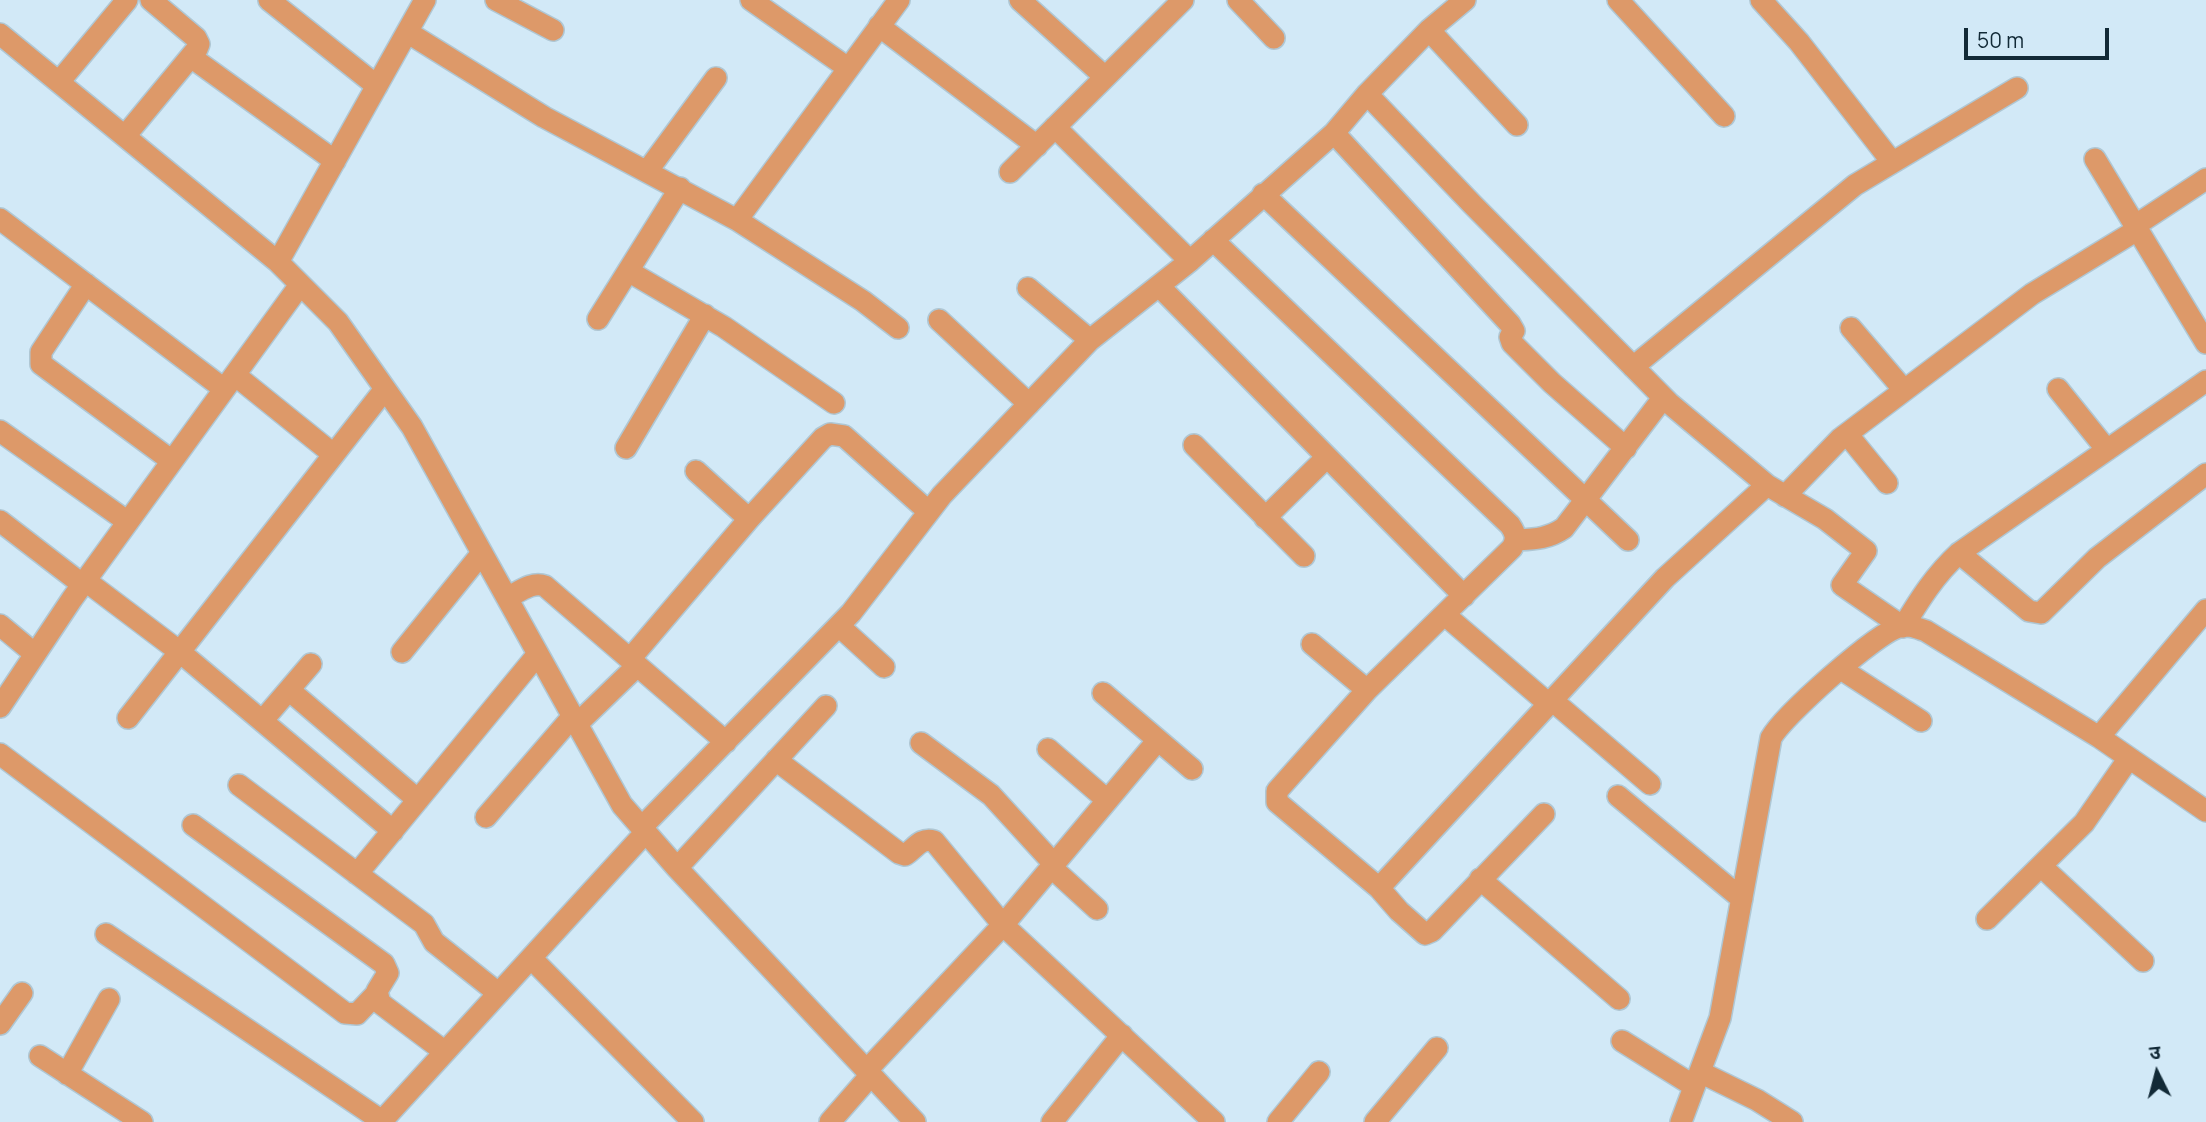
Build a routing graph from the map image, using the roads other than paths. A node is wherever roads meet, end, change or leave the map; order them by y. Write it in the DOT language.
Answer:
graph roads {
  1 [pos="127,0"];
  2 [pos="151,0"];
  3 [pos="269,0"];
  4 [pos="496,0"];
  5 [pos="751,0"];
  6 [pos="899,0"];
  7 [pos="1020,0"];
  8 [pos="1183,0"];
  9 [pos="1238,0"];
  10 [pos="1465,0"];
  11 [pos="1618,0"];
  12 [pos="1761,0"];
  13 [pos="416,4"];
  14 [pos="879,26"];
  15 [pos="553,30"];
  16 [pos="1429,30"];
  17 [pos="407,32"];
  18 [pos="0,34"];
  19 [pos="1274,38"];
  20 [pos="191,57"];
  21 [pos="848,68"];
  22 [pos="1105,77"];
  23 [pos="716,78"];
  24 [pos="59,82"];
  25 [pos="377,86"];
  26 [pos="2017,88"];
  27 [pos="1367,94"];
  28 [pos="1724,116"];
  29 [pos="1517,125"];
  30 [pos="1055,127"];
  31 [pos="1334,133"];
  32 [pos="125,136"];
  33 [pos="1037,146"];
  34 [pos="2095,159"];
  35 [pos="335,161"];
  36 [pos="1892,162"];
  37 [pos="648,170"];
  38 [pos="1010,172"];
  39 [pos="2206,179"];
  40 [pos="680,188"];
  41 [pos="1263,194"];
  42 [pos="0,219"];
  43 [pos="737,220"];
  44 [pos="2136,227"];
  45 [pos="1213,240"];
  46 [pos="1190,261"];
  47 [pos="278,262"];
  48 [pos="628,271"];
  49 [pos="86,284"];
  50 [pos="300,285"];
  51 [pos="1159,286"];
  52 [pos="1028,288"];
  53 [pos="705,316"];
  54 [pos="598,319"];
  55 [pos="939,320"];
  56 [pos="898,328"];
  57 [pos="1851,328"];
  58 [pos="1090,340"];
  59 [pos="2206,343"];
  60 [pos="1633,367"];
  61 [pos="2206,381"];
  62 [pos="230,382"];
  63 [pos="385,389"];
  64 [pos="2058,389"];
  65 [pos="1904,390"];
  66 [pos="1663,398"];
  67 [pos="834,403"];
  68 [pos="1030,404"];
  69 [pos="0,431"];
  70 [pos="1847,434"];
  71 [pos="1194,445"];
  72 [pos="626,448"];
  73 [pos="1626,448"];
  74 [pos="2107,450"];
  75 [pos="333,454"];
  76 [pos="1327,457"];
  77 [pos="172,461"];
  78 [pos="696,471"];
  79 [pos="2206,474"];
  80 [pos="1887,482"];
  81 [pos="1776,490"];
  82 [pos="1585,501"];
  83 [pos="929,512"];
  84 [pos="1265,518"];
  85 [pos="749,519"];
  86 [pos="0,522"];
  87 [pos="128,522"];
  88 [pos="1516,540"];
  89 [pos="1628,540"];
  90 [pos="482,553"];
  91 [pos="1959,553"];
  92 [pos="1304,556"];
  93 [pos="84,583"];
  94 [pos="1464,596"];
  95 [pos="507,598"];
  96 [pos="2206,610"];
  97 [pos="1445,615"];
  98 [pos="0,625"];
  99 [pos="839,626"];
  100 [pos="1903,627"];
  101 [pos="1312,644"];
  102 [pos="180,652"];
  103 [pos="402,652"];
  104 [pos="35,654"];
  105 [pos="538,654"];
  106 [pos="634,662"];
  107 [pos="311,664"];
  108 [pos="884,667"];
  109 [pos="1842,669"];
  110 [pos="289,690"];
  111 [pos="1367,690"];
  112 [pos="1103,693"];
  113 [pos="1551,703"];
  114 [pos="826,706"];
  115 [pos="0,707"];
  116 [pos="128,718"];
  117 [pos="263,720"];
  118 [pos="575,720"];
  119 [pos="1921,721"];
  120 [pos="2099,737"];
  121 [pos="1158,740"];
  122 [pos="726,742"];
  123 [pos="921,743"];
  124 [pos="1048,749"];
  125 [pos="0,754"];
  126 [pos="2129,758"];
  127 [pos="776,760"];
  128 [pos="1192,769"];
  129 [pos="1650,784"];
  130 [pos="239,785"];
  131 [pos="1618,796"];
  132 [pos="418,800"];
  133 [pos="1107,800"];
  134 [pos="2206,811"];
  135 [pos="1544,814"];
  136 [pos="486,817"];
  137 [pos="193,825"];
  138 [pos="643,830"];
  139 [pos="393,831"];
  140 [pos="1053,865"];
  141 [pos="2041,866"];
  142 [pos="677,868"];
  143 [pos="357,874"];
  144 [pos="1480,879"];
  145 [pos="1379,888"];
  146 [pos="1742,900"];
  147 [pos="1097,909"];
  148 [pos="1987,919"];
  149 [pos="1003,925"];
  150 [pos="106,934"];
  151 [pos="531,958"];
  152 [pos="2143,961"];
  153 [pos="22,993"];
  154 [pos="377,993"];
  155 [pos="498,993"];
  156 [pos="109,999"];
  157 [pos="1619,999"];
  158 [pos="0,1024"];
  159 [pos="1122,1035"];
  160 [pos="1622,1041"];
  161 [pos="1437,1048"];
  162 [pos="445,1052"];
  163 [pos="40,1056"];
  164 [pos="1319,1072"];
  165 [pos="67,1073"];
  166 [pos="869,1073"];
  167 [pos="1697,1079"];
  168 [pos="381,1121"];
  169 [pos="142,1122"];
  170 [pos="693,1122"];
  171 [pos="830,1122"];
  172 [pos="915,1122"];
  173 [pos="1052,1122"];
  174 [pos="1214,1122"];
  175 [pos="1278,1122"];
  176 [pos="1375,1122"];
  177 [pos="1681,1122"];
  178 [pos="1792,1122"];
  1 -- 24 [label="street"];
  2 -- 20 [label="street"];
  3 -- 25 [label="street"];
  4 -- 15 [label="street"];
  5 -- 21 [label="street"];
  6 -- 14 [label="street"];
  7 -- 22 [label="street"];
  8 -- 22 [label="street"];
  9 -- 19 [label="street"];
  10 -- 16 [label="street"];
  11 -- 28 [label="street"];
  12 -- 36 [label="street"];
  13 -- 17 [label="street"];
  14 -- 21 [label="street"];
  14 -- 33 [label="street"];
  16 -- 27 [label="street"];
  16 -- 29 [label="street"];
  17 -- 25 [label="street"];
  17 -- 37 [label="street"];
  18 -- 24 [label="street"];
  20 -- 32 [label="street"];
  20 -- 35 [label="street"];
  21 -- 43 [label="street"];
  22 -- 30 [label="street"];
  23 -- 37 [label="street"];
  24 -- 32 [label="street"];
  25 -- 35 [label="street"];
  26 -- 36 [label="street"];
  27 -- 31 [label="street"];
  27 -- 60 [label="street"];
  30 -- 33 [label="street"];
  30 -- 46 [label="street"];
  31 -- 41 [label="street"];
  31 -- 73 [label="street"];
  32 -- 47 [label="street"];
  33 -- 38 [label="street"];
  34 -- 44 [label="street"];
  35 -- 47 [label="street"];
  36 -- 60 [label="street"];
  37 -- 40 [label="street"];
  39 -- 44 [label="street"];
  40 -- 43 [label="street"];
  40 -- 48 [label="street"];
  41 -- 45 [label="street"];
  41 -- 82 [label="street"];
  42 -- 49 [label="street"];
  43 -- 56 [label="street"];
  44 -- 59 [label="street"];
  44 -- 65 [label="street"];
  45 -- 46 [label="street"];
  45 -- 88 [label="street"];
  46 -- 51 [label="street"];
  47 -- 50 [label="street"];
  48 -- 53 [label="street"];
  48 -- 54 [label="street"];
  49 -- 62 [label="street"];
  49 -- 77 [label="street"];
  50 -- 62 [label="street"];
  50 -- 63 [label="street"];
  51 -- 58 [label="street"];
  51 -- 76 [label="street"];
  52 -- 58 [label="street"];
  53 -- 67 [label="street"];
  53 -- 72 [label="street"];
  55 -- 68 [label="street"];
  57 -- 65 [label="street"];
  58 -- 68 [label="street"];
  60 -- 66 [label="street"];
  61 -- 74 [label="street"];
  62 -- 75 [label="street"];
  62 -- 77 [label="street"];
  63 -- 75 [label="street"];
  63 -- 90 [label="street"];
  64 -- 74 [label="street"];
  65 -- 70 [label="street"];
  66 -- 73 [label="street"];
  66 -- 81 [label="street"];
  68 -- 83 [label="street"];
  69 -- 87 [label="street"];
  70 -- 80 [label="street"];
  70 -- 81 [label="street"];
  71 -- 84 [label="street"];
  73 -- 82 [label="street"];
  74 -- 91 [label="street"];
  75 -- 102 [label="street"];
  76 -- 84 [label="street"];
  76 -- 94 [label="street"];
  77 -- 87 [label="street"];
  78 -- 85 [label="street"];
  79 -- 91 [label="street"];
  81 -- 100 [label="street"];
  81 -- 113 [label="street"];
  82 -- 88 [label="street"];
  82 -- 89 [label="street"];
  83 -- 85 [label="street"];
  83 -- 99 [label="street"];
  84 -- 92 [label="street"];
  85 -- 106 [label="street"];
  86 -- 93 [label="street"];
  87 -- 93 [label="street"];
  88 -- 94 [label="street"];
  90 -- 95 [label="street"];
  90 -- 103 [label="street"];
  91 -- 100 [label="street"];
  93 -- 102 [label="street"];
  93 -- 104 [label="street"];
  94 -- 97 [label="street"];
  95 -- 105 [label="street"];
  95 -- 106 [label="street"];
  96 -- 120 [label="street"];
  97 -- 111 [label="street"];
  97 -- 113 [label="street"];
  98 -- 104 [label="street"];
  99 -- 108 [label="street"];
  99 -- 122 [label="street"];
  100 -- 109 [label="street"];
  100 -- 120 [label="street"];
  101 -- 111 [label="street"];
  102 -- 116 [label="street"];
  102 -- 117 [label="street"];
  104 -- 115 [label="street"];
  105 -- 118 [label="street"];
  105 -- 132 [label="street"];
  106 -- 118 [label="street"];
  106 -- 122 [label="street"];
  107 -- 110 [label="street"];
  109 -- 119 [label="street"];
  109 -- 146 [label="street"];
  110 -- 117 [label="street"];
  110 -- 132 [label="street"];
  111 -- 145 [label="street"];
  112 -- 121 [label="street"];
  113 -- 129 [label="street"];
  113 -- 145 [label="street"];
  114 -- 127 [label="street"];
  117 -- 139 [label="street"];
  118 -- 136 [label="street"];
  118 -- 138 [label="street"];
  120 -- 126 [label="street"];
  121 -- 128 [label="street"];
  121 -- 133 [label="street"];
  122 -- 138 [label="street"];
  123 -- 140 [label="street"];
  124 -- 133 [label="street"];
  125 -- 154 [label="street"];
  126 -- 134 [label="street"];
  126 -- 141 [label="street"];
  127 -- 142 [label="street"];
  127 -- 149 [label="street"];
  130 -- 143 [label="street"];
  131 -- 146 [label="street"];
  132 -- 139 [label="street"];
  133 -- 140 [label="street"];
  135 -- 144 [label="street"];
  137 -- 154 [label="street"];
  138 -- 142 [label="street"];
  138 -- 151 [label="street"];
  139 -- 143 [label="street"];
  140 -- 147 [label="street"];
  140 -- 149 [label="street"];
  141 -- 148 [label="street"];
  141 -- 152 [label="street"];
  142 -- 166 [label="street"];
  143 -- 155 [label="street"];
  144 -- 145 [label="street"];
  144 -- 157 [label="street"];
  146 -- 167 [label="street"];
  149 -- 159 [label="street"];
  149 -- 166 [label="street"];
  150 -- 168 [label="street"];
  151 -- 155 [label="street"];
  151 -- 170 [label="street"];
  153 -- 158 [label="street"];
  154 -- 162 [label="street"];
  155 -- 162 [label="street"];
  156 -- 165 [label="street"];
  159 -- 173 [label="street"];
  159 -- 174 [label="street"];
  160 -- 167 [label="street"];
  161 -- 176 [label="street"];
  162 -- 168 [label="street"];
  163 -- 165 [label="street"];
  164 -- 175 [label="street"];
  165 -- 169 [label="street"];
  166 -- 171 [label="street"];
  166 -- 172 [label="street"];
  167 -- 177 [label="street"];
  167 -- 178 [label="street"];
}
